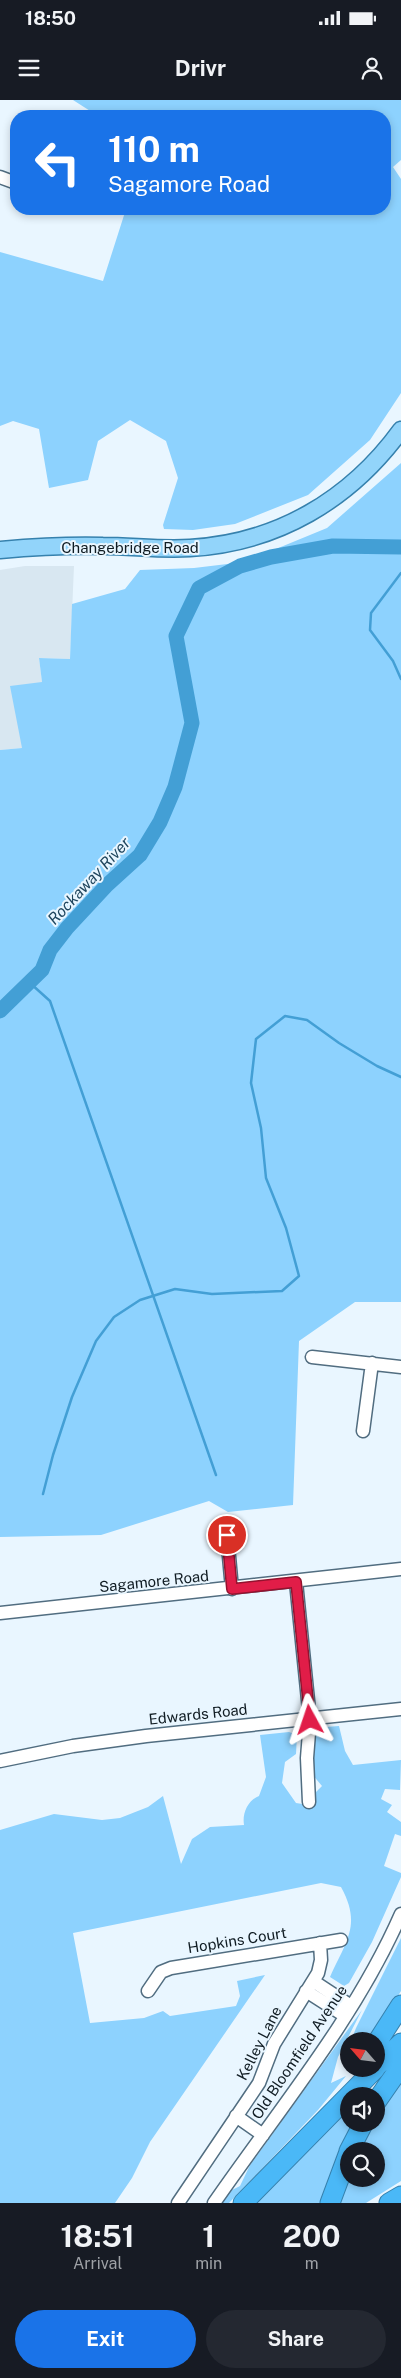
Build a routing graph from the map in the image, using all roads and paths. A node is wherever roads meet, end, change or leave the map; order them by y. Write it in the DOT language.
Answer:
graph roads {
  1 [pos="401,430"];
  2 [pos="0,550"];
  3 [pos="312,1356"];
  4 [pos="372,1363"];
  5 [pos="401,1367"];
  6 [pos="363,1431"];
  7 [pos="227,1535"];
  8 [pos="401,1569"];
  9 [pos="296,1582"];
  10 [pos="232,1589"];
  11 [pos="0,1613"];
  12 [pos="401,1709"];
  13 [pos="310,1720"];
  14 [pos="0,1761"];
  15 [pos="309,1802"];
  16 [pos="401,1914"];
  17 [pos="341,1940"];
  18 [pos="320,1943"];
  19 [pos="310,1986"];
  20 [pos="148,1990"];
  21 [pos="401,2005"];
  22 [pos="348,2011"];
  23 [pos="384,2032"];
  24 [pos="401,2043"];
  25 [pos="385,2059"];
  26 [pos="401,2066"];
  27 [pos="350,2078"];
  28 [pos="366,2078"];
  29 [pos="385,2089"];
  30 [pos="236,2116"];
  31 [pos="320,2123"];
  32 [pos="263,2135"];
  33 [pos="340,2175"];
  34 [pos="401,2196"];
  35 [pos="330,2202"];
  36 [pos="178,2203"];
  37 [pos="214,2203"];
  38 [pos="242,2203"];
  39 [pos="389,2203"];
  1 -- 2 [label="main road, Changebridge Road"];
  3 -- 4 [label="street"];
  4 -- 5 [label="street"];
  4 -- 6 [label="street"];
  7 -- 10 [label="street"];
  8 -- 9 [label="street, Sagamore Road"];
  9 -- 10 [label="street, Sagamore Road"];
  9 -- 13 [label="street"];
  10 -- 11 [label="street, Sagamore Road"];
  12 -- 13 [label="street, Edwards Road"];
  13 -- 14 [label="street, Edwards Road"];
  13 -- 15 [label="street"];
  16 -- 22 [label="street, Old Bloomfield Avenue"];
  17 -- 18 [label="street, Hopkins Court"];
  18 -- 19 [label="street, Kelley Lane"];
  18 -- 20 [label="street, Hopkins Court"];
  19 -- 22 [label="street"];
  19 -- 30 [label="street, Kelley Lane"];
  21 -- 23 [label="highway"];
  22 -- 32 [label="street, Old Bloomfield Avenue"];
  24 -- 25 [label="highway"];
  26 -- 29 [label="highway"];
  27 -- 31 [label="highway"];
  28 -- 31 [label="highway"];
  30 -- 32 [label="street"];
  30 -- 36 [label="street, Kelley Lane"];
  31 -- 38 [label="highway"];
  32 -- 37 [label="street, Old Bloomfield Avenue"];
  33 -- 35 [label="highway"];
  34 -- 39 [label="highway"];
}
